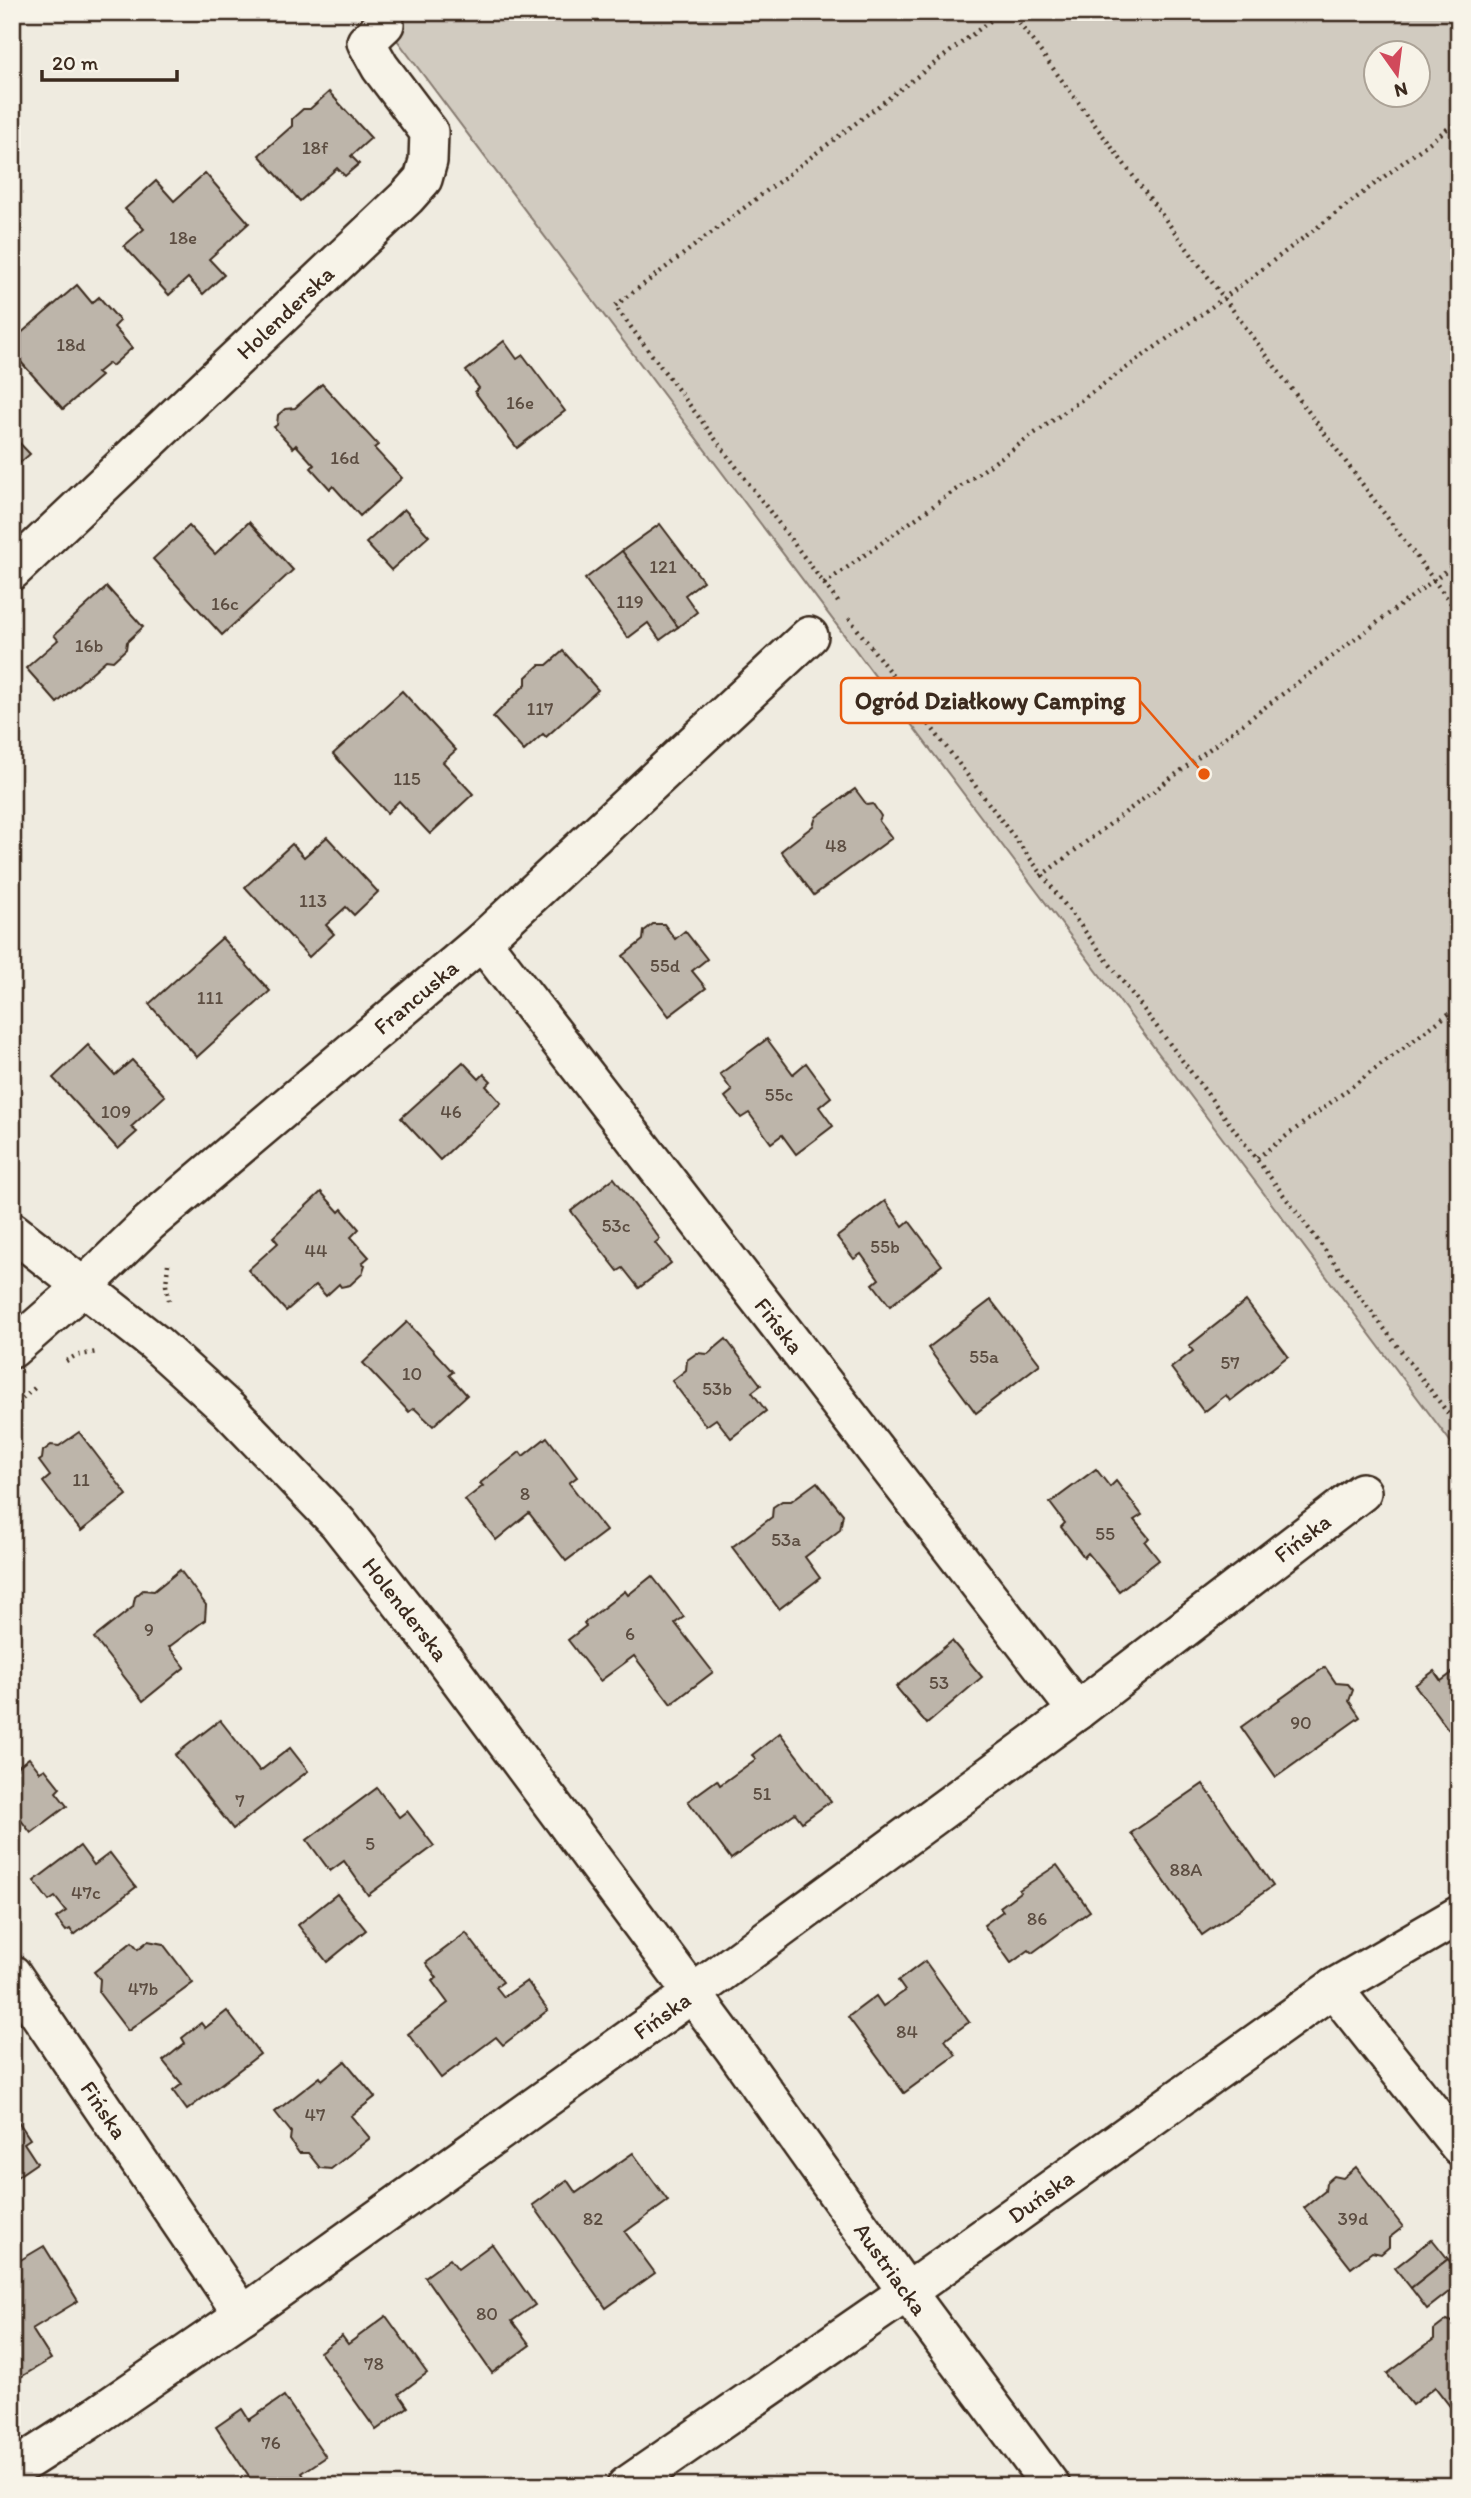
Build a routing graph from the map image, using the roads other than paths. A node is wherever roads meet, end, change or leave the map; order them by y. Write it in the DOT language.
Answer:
graph roads {
  1 [pos="385,23"];
  2 [pos="12,571"];
  3 [pos="809,636"];
  4 [pos="482,941"];
  5 [pos="12,1231"];
  6 [pos="84,1286"];
  7 [pos="12,1349"];
  8 [pos="1362,1492"];
  9 [pos="1077,1711"];
  10 [pos="1459,1915"];
  11 [pos="12,1974"];
  12 [pos="1333,1988"];
  13 [pos="692,1994"];
  14 [pos="733,2048"];
  15 [pos="1459,2146"];
  16 [pos="907,2292"];
  17 [pos="243,2315"];
  18 [pos="12,2470"];
  19 [pos="626,2486"];
  20 [pos="1051,2486"];
  1 -- 2 [label="street, Holenderska"];
  3 -- 4 [label="street, Francuska"];
  4 -- 6 [label="street, Francuska"];
  4 -- 9 [label="street, Fińska"];
  5 -- 6 [label="street, Holenderska"];
  6 -- 7 [label="street, Francuska"];
  6 -- 13 [label="street, Holenderska"];
  8 -- 9 [label="street, Fińska"];
  9 -- 13 [label="street, Fińska"];
  10 -- 12 [label="street, Duńska"];
  11 -- 17 [label="street, Fińska"];
  12 -- 15 [label="street"];
  12 -- 16 [label="street, Duńska"];
  13 -- 14 [label="street, Holenderska"];
  13 -- 17 [label="street, Fińska"];
  14 -- 16 [label="street, Austriacka"];
  16 -- 19 [label="street, Duńska"];
  16 -- 20 [label="street, Austriacka"];
  17 -- 18 [label="street, Fińska"];
}
